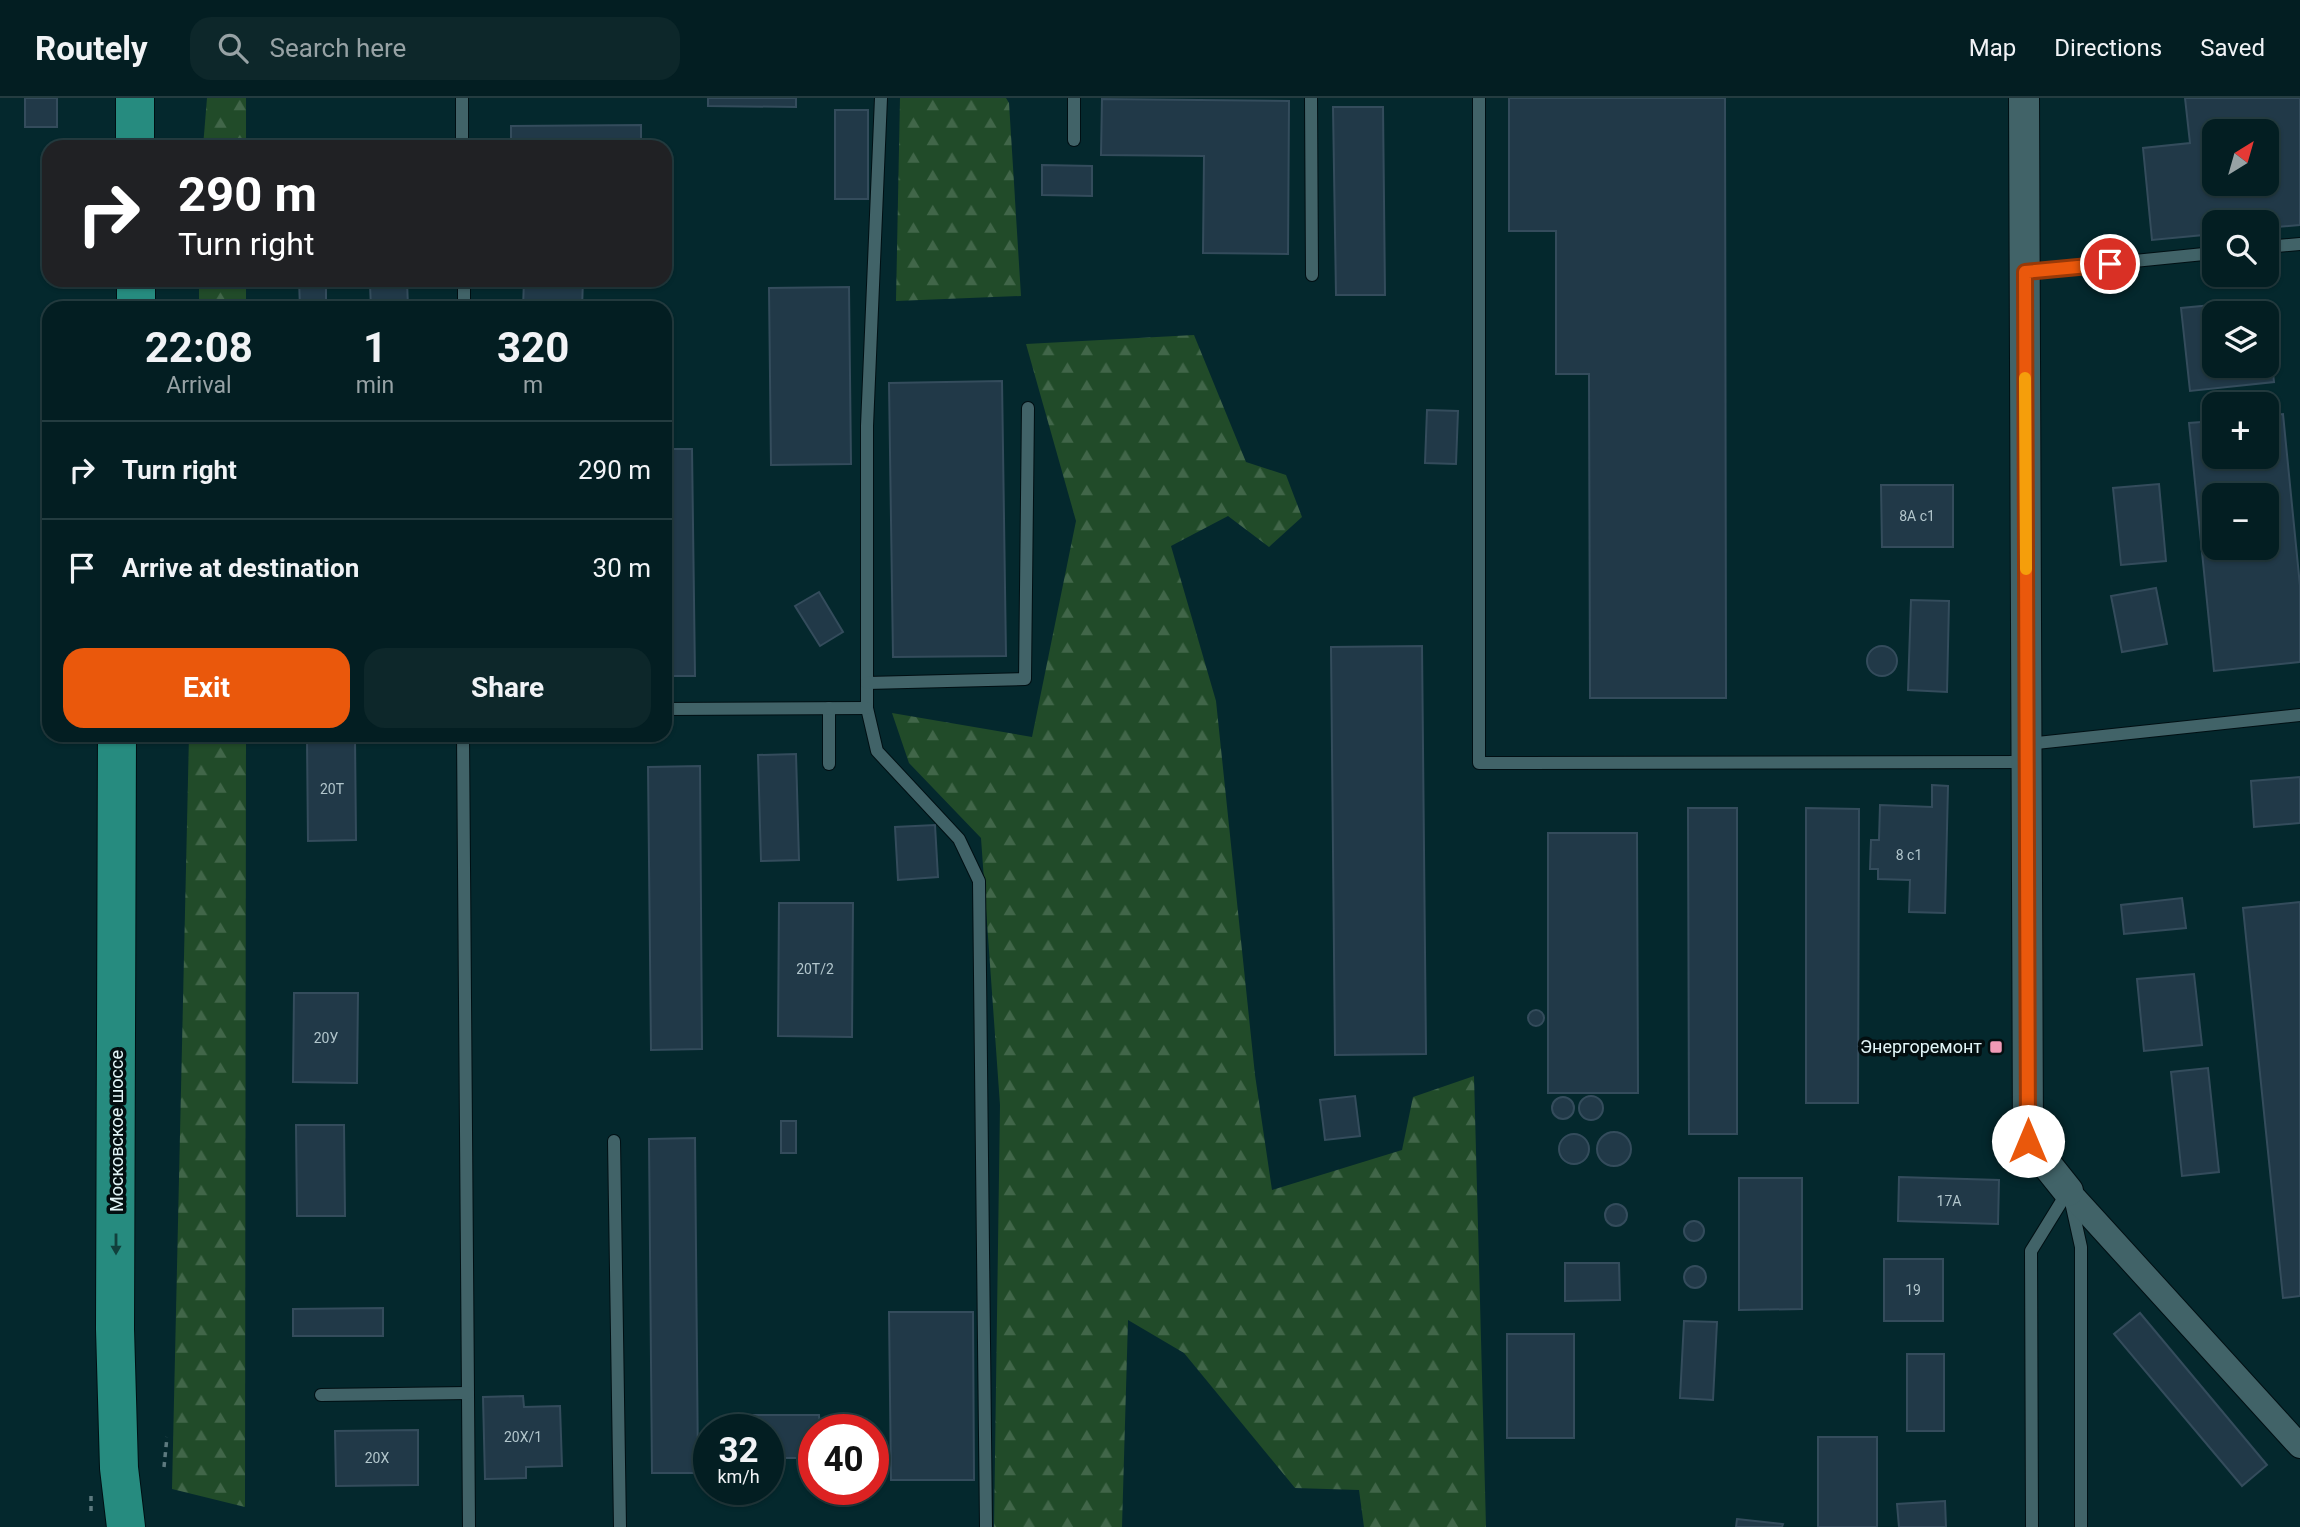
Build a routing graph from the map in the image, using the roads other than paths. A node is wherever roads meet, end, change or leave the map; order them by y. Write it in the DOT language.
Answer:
graph roads {
  1 [pos="114,98"];
  2 [pos="135,98"];
  3 [pos="462,98"];
  4 [pos="881,98"];
  5 [pos="1074,98"];
  6 [pos="1311,98"];
  7 [pos="1479,98"];
  8 [pos="2024,98"];
  9 [pos="114,140"];
  10 [pos="135,140"];
  11 [pos="462,140"];
  12 [pos="1074,140"];
  13 [pos="2300,244"];
  14 [pos="2279,246"];
  15 [pos="2202,254"];
  16 [pos="2025,272"];
  17 [pos="1312,275"];
  18 [pos="1028,408"];
  19 [pos="867,683"];
  20 [pos="829,708"];
  21 [pos="867,708"];
  22 [pos="672,709"];
  23 [pos="2300,715"];
  24 [pos="117,742"];
  25 [pos="139,742"];
  26 [pos="463,742"];
  27 [pos="2027,753"];
  28 [pos="829,764"];
  29 [pos="614,1141"];
  30 [pos="2068,1191"];
  31 [pos="468,1393"];
  32 [pos="321,1395"];
  33 [pos="2300,1446"];
  34 [pos="126,1527"];
  35 [pos="136,1527"];
  36 [pos="469,1527"];
  37 [pos="620,1527"];
  38 [pos="986,1527"];
  39 [pos="2032,1527"];
  40 [pos="2081,1527"];
  1 -- 9 [label="main road"];
  2 -- 10 [label="main road"];
  3 -- 11 [label="lane"];
  4 -- 19 [label="lane"];
  5 -- 12 [label="lane"];
  6 -- 17 [label="lane"];
  7 -- 27 [label="lane"];
  8 -- 16 [label="street"];
  13 -- 14 [label="lane"];
  15 -- 16 [label="lane"];
  16 -- 27 [label="street"];
  18 -- 19 [label="lane"];
  19 -- 21 [label="lane"];
  20 -- 21 [label="lane"];
  20 -- 22 [label="lane"];
  20 -- 28 [label="lane"];
  21 -- 38 [label="lane"];
  23 -- 27 [label="lane"];
  24 -- 34 [label="main road, Московское шоссе, one-way"];
  25 -- 35 [label="main road, Московское шоссе"];
  26 -- 31 [label="lane"];
  27 -- 30 [label="street"];
  29 -- 37 [label="lane"];
  30 -- 33 [label="street"];
  30 -- 39 [label="lane"];
  30 -- 40 [label="lane"];
  31 -- 32 [label="lane"];
  31 -- 36 [label="lane"];
}
